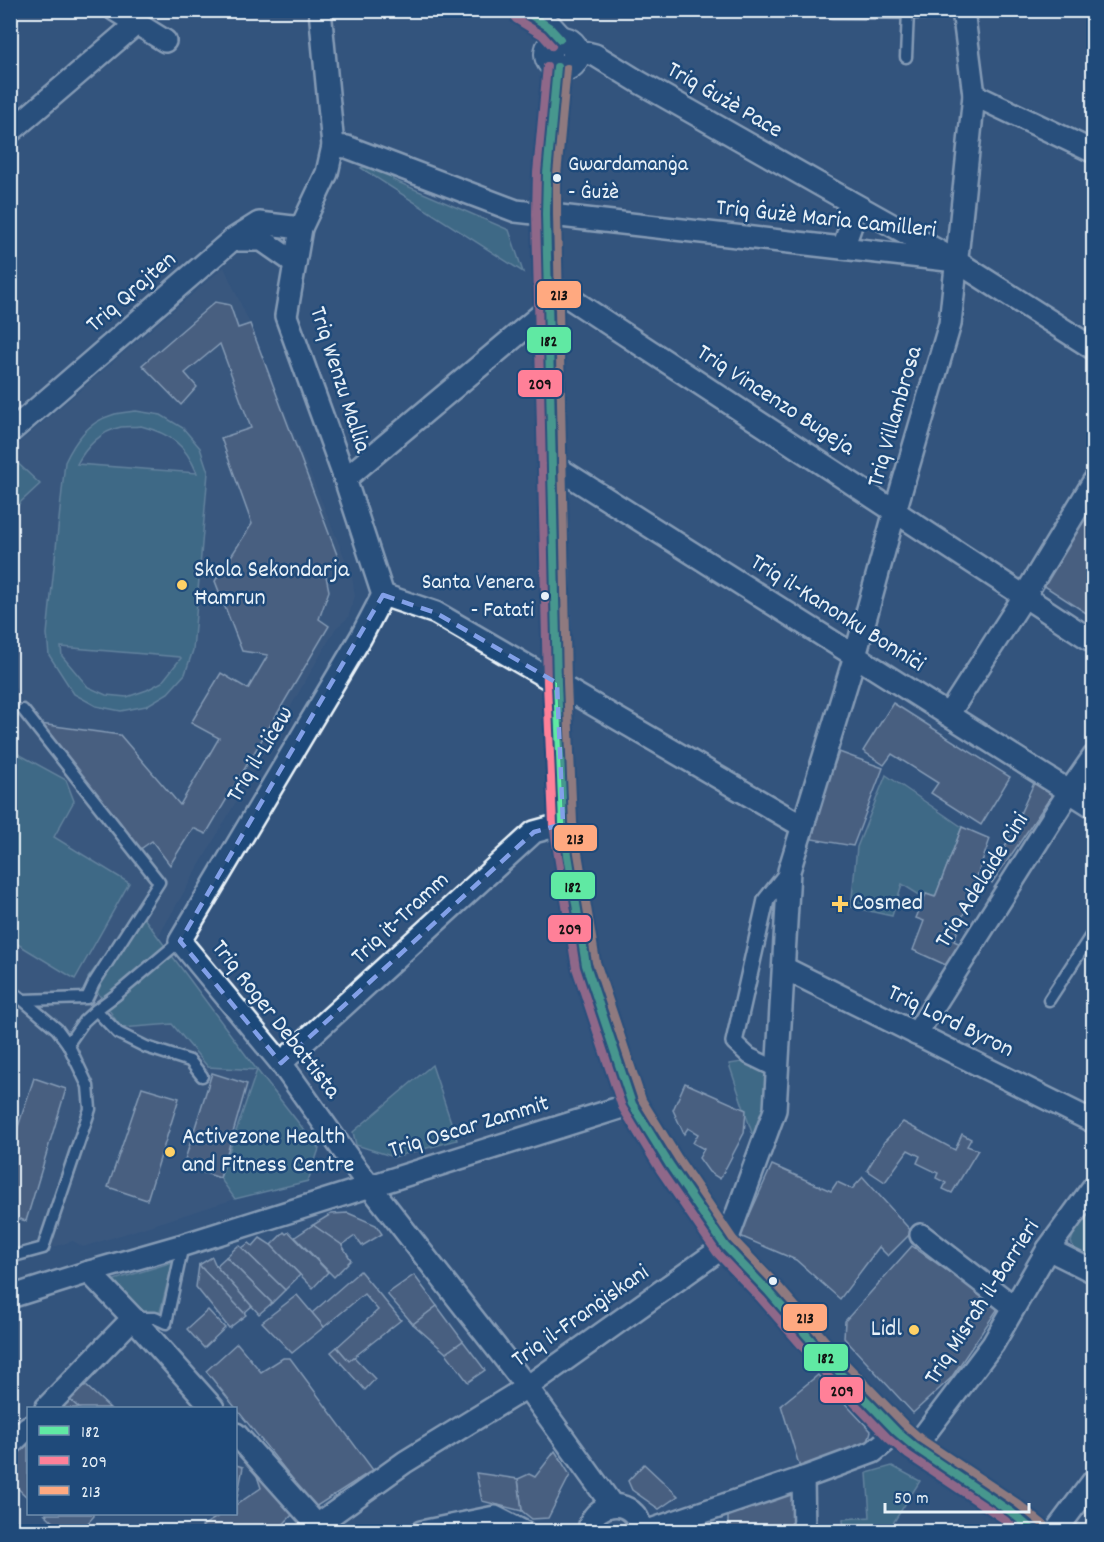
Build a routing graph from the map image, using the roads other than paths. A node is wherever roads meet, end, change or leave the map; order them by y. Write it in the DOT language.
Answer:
graph roads {
  1 [pos="115,10"];
  2 [pos="320,10"];
  3 [pos="522,10"];
  4 [pos="832,10"];
  5 [pos="938,10"];
  6 [pos="908,12"];
  7 [pos="966,12"];
  8 [pos="136,24"];
  9 [pos="165,41"];
  10 [pos="564,52"];
  11 [pos="906,57"];
  12 [pos="974,95"];
  13 [pos="10,132"];
  14 [pos="333,146"];
  15 [pos="1094,152"];
  16 [pos="847,200"];
  17 [pos="546,214"];
  18 [pos="301,228"];
  19 [pos="232,240"];
  20 [pos="843,248"];
  21 [pos="957,261"];
  22 [pos="295,263"];
  23 [pos="548,296"];
  24 [pos="1094,349"];
  25 [pos="10,432"];
  26 [pos="553,465"];
  27 [pos="345,479"];
  28 [pos="1094,481"];
  29 [pos="896,511"];
  30 [pos="383,595"];
  31 [pos="1025,596"];
  32 [pos="1094,642"];
  33 [pos="855,656"];
  34 [pos="557,683"];
  35 [pos="23,710"];
  36 [pos="948,714"];
  37 [pos="1094,756"];
  38 [pos="1069,792"];
  39 [pos="1094,807"];
  40 [pos="563,824"];
  41 [pos="802,826"];
  42 [pos="789,871"];
  43 [pos="1094,931"];
  44 [pos="180,941"];
  45 [pos="784,968"];
  46 [pos="10,993"];
  47 [pos="116,995"];
  48 [pos="87,998"];
  49 [pos="23,1000"];
  50 [pos="1048,1000"];
  51 [pos="96,1010"];
  52 [pos="916,1034"];
  53 [pos="68,1044"];
  54 [pos="281,1063"];
  55 [pos="778,1070"];
  56 [pos="202,1076"];
  57 [pos="632,1104"];
  58 [pos="1094,1122"];
  59 [pos="370,1186"];
  60 [pos="1094,1186"];
  61 [pos="921,1236"];
  62 [pos="183,1245"];
  63 [pos="725,1246"];
  64 [pos="1048,1249"];
  65 [pos="10,1257"];
  66 [pos="89,1272"];
  67 [pos="1094,1272"];
  68 [pos="10,1297"];
  69 [pos="1014,1307"];
  70 [pos="133,1318"];
  71 [pos="527,1387"];
  72 [pos="47,1407"];
  73 [pos="212,1407"];
  74 [pos="27,1428"];
  75 [pos="237,1435"];
  76 [pos="906,1439"];
  77 [pos="10,1445"];
  78 [pos="802,1478"];
  79 [pos="1094,1480"];
  80 [pos="612,1506"];
  81 [pos="315,1528"];
  82 [pos="421,1532"];
  83 [pos="524,1532"];
  84 [pos="590,1532"];
  85 [pos="643,1532"];
  86 [pos="804,1532"];
  87 [pos="1036,1532"];
  88 [pos="1055,1532"];
  1 -- 8 [label="street"];
  2 -- 14 [label="street, Triq Wenzu Mallia"];
  3 -- 10 [label="street"];
  4 -- 6 [label="lane"];
  5 -- 6 [label="lane"];
  6 -- 11 [label="lane"];
  7 -- 12 [label="street, Triq Villambrosa"];
  8 -- 9 [label="street"];
  8 -- 13 [label="street"];
  10 -- 16 [label="street, Triq Ġużè Pace"];
  10 -- 17 [label="street"];
  12 -- 15 [label="street"];
  12 -- 21 [label="street, Triq Villambrosa"];
  14 -- 17 [label="street, Triq Ġużè Maria Camilleri"];
  14 -- 18 [label="street, Triq Wenzu Mallia"];
  16 -- 20 [label="street"];
  16 -- 21 [label="street, Triq Ġużè Pace"];
  17 -- 20 [label="street, Triq Ġużè Maria Camilleri"];
  17 -- 23 [label="street"];
  18 -- 19 [label="street, Triq Qrajten"];
  18 -- 22 [label="street, Triq Wenzu Mallia"];
  19 -- 22 [label="street"];
  19 -- 25 [label="street, Triq Qrajten"];
  20 -- 21 [label="street, Triq Ġużè Maria Camilleri"];
  21 -- 24 [label="street, Triq Ġużè Pace"];
  21 -- 29 [label="street, Triq Villambrosa"];
  22 -- 27 [label="street, Triq Wenzu Mallia"];
  23 -- 26 [label="street"];
  23 -- 27 [label="street"];
  23 -- 29 [label="street, Triq Vincenzo Bugeja"];
  26 -- 33 [label="street, Triq il-Kanonku Bonniċi"];
  26 -- 34 [label="street"];
  27 -- 30 [label="street, Triq Wenzu Mallia"];
  28 -- 31 [label="street"];
  29 -- 31 [label="street, Triq Vincenzo Bugeja"];
  29 -- 33 [label="street, Triq Villambrosa"];
  30 -- 34 [label="street"];
  30 -- 44 [label="street, Triq il-Liċew"];
  31 -- 32 [label="street, Triq Vincenzo Bugeja"];
  31 -- 36 [label="street"];
  33 -- 36 [label="street, Triq il-Kanonku Bonniċi"];
  33 -- 41 [label="street, Triq Villambrosa"];
  34 -- 40 [label="street"];
  34 -- 41 [label="street"];
  35 -- 48 [label="lane"];
  36 -- 38 [label="street, Triq il-Kanonku Bonniċi"];
  37 -- 38 [label="street, Triq Adelaide Cini"];
  38 -- 39 [label="street, Triq il-Kanonku Bonniċi"];
  38 -- 52 [label="street, Triq Adelaide Cini"];
  40 -- 54 [label="street, Triq it-Tramm"];
  40 -- 57 [label="street"];
  41 -- 42 [label="street"];
  42 -- 45 [label="street"];
  42 -- 55 [label="street"];
  43 -- 50 [label="lane"];
  44 -- 47 [label="lane"];
  44 -- 54 [label="street, Triq Roger Debattista"];
  45 -- 52 [label="street, Triq Lord Byron"];
  45 -- 55 [label="street"];
  46 -- 49 [label="lane"];
  47 -- 48 [label="lane"];
  47 -- 51 [label="lane"];
  48 -- 49 [label="lane"];
  49 -- 53 [label="lane"];
  51 -- 53 [label="lane"];
  51 -- 56 [label="lane"];
  52 -- 58 [label="street, Triq Lord Byron"];
  53 -- 65 [label="lane"];
  54 -- 59 [label="street, Triq Roger Debattista"];
  55 -- 63 [label="street"];
  57 -- 59 [label="street, Triq Oscar Zammit"];
  57 -- 63 [label="street"];
  59 -- 62 [label="street, Triq Oscar Zammit"];
  59 -- 71 [label="street, Triq Roger Debattista"];
  60 -- 64 [label="street, Triq Misraħ il-Barrieri"];
  61 -- 69 [label="street"];
  62 -- 66 [label="street, Triq Oscar Zammit"];
  62 -- 70 [label="lane"];
  63 -- 71 [label="street, Triq il-Franġiskani"];
  63 -- 76 [label="street"];
  64 -- 67 [label="street"];
  64 -- 69 [label="street, Triq Misraħ il-Barrieri"];
  66 -- 68 [label="street, Triq Oscar Zammit"];
  66 -- 70 [label="street"];
  69 -- 76 [label="street, Triq Misraħ il-Barrieri"];
  70 -- 72 [label="street"];
  70 -- 73 [label="street"];
  71 -- 80 [label="street"];
  71 -- 81 [label="street, Triq il-Franġiskani"];
  74 -- 77 [label="street"];
  75 -- 81 [label="street"];
  76 -- 78 [label="street, Triq Misraħ il-Barrieri"];
  76 -- 87 [label="street"];
  78 -- 85 [label="street, Triq Misraħ il-Barrieri"];
  78 -- 86 [label="street"];
  79 -- 88 [label="street"];
  80 -- 84 [label="street"];
  80 -- 85 [label="street"];
  82 -- 83 [label="street"];
}
